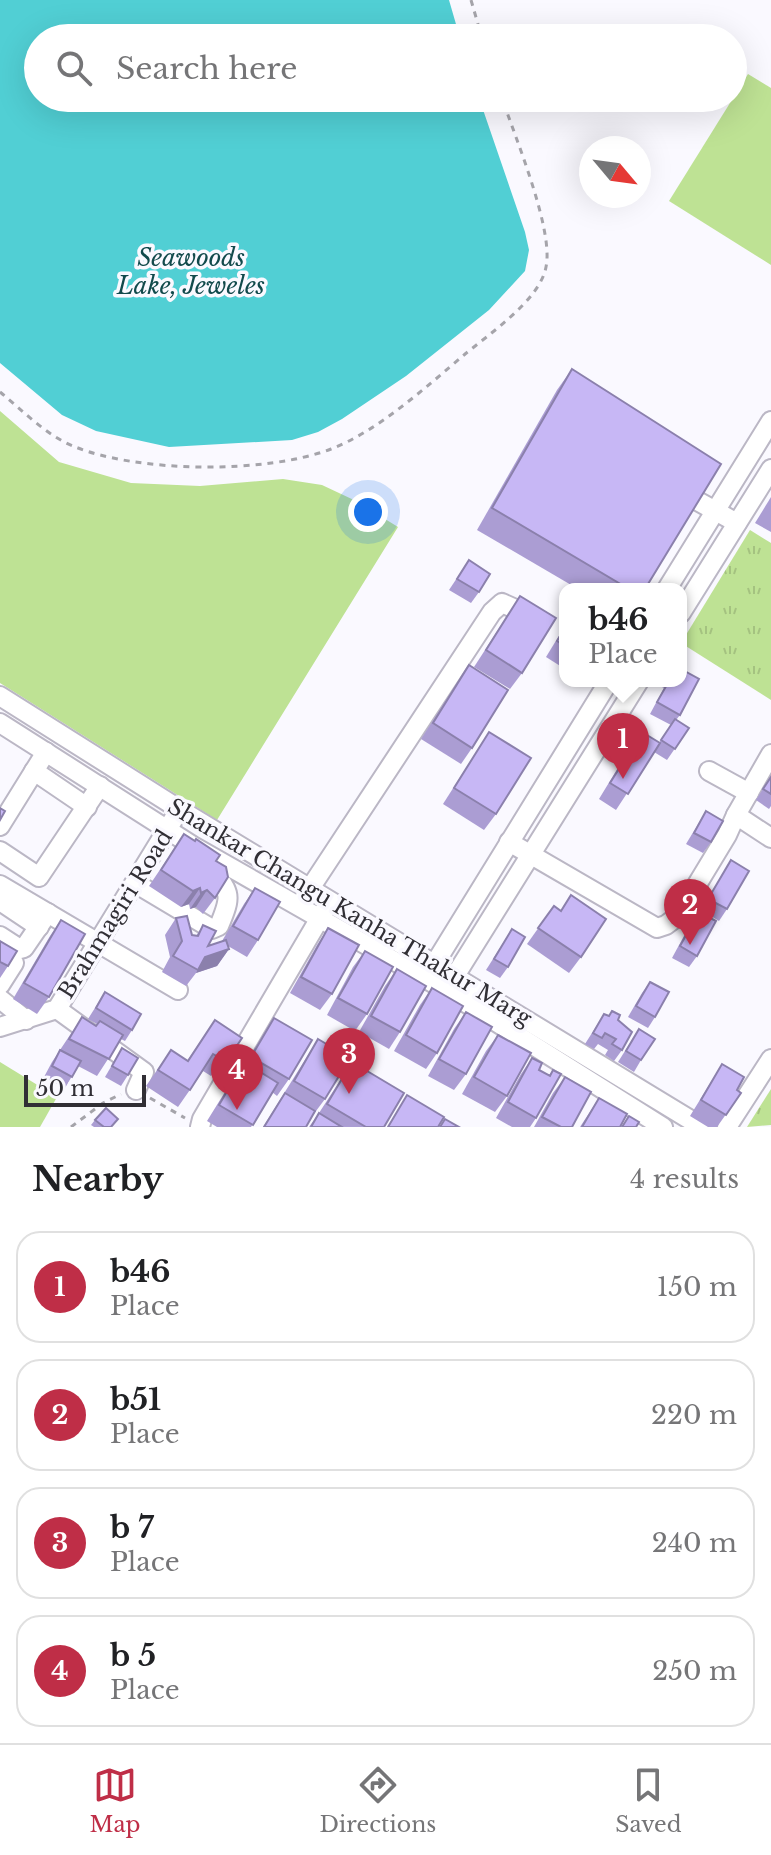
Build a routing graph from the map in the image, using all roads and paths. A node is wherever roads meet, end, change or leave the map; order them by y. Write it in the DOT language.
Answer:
graph roads {
  1 [pos="471,0"];
  2 [pos="478,24"];
  3 [pos="507,112"];
  4 [pos="0,392"];
  5 [pos="771,421"];
  6 [pos="771,469"];
  7 [pos="663,482"];
  8 [pos="716,510"];
  9 [pos="737,523"];
  10 [pos="671,583"];
  11 [pos="687,603"];
  12 [pos="544,624"];
  13 [pos="605,687"];
  14 [pos="635,687"];
  15 [pos="0,696"];
  16 [pos="0,723"];
  17 [pos="46,752"];
  18 [pos="771,754"];
  19 [pos="34,771"];
  20 [pos="709,771"];
  21 [pos="100,786"];
  22 [pos="749,793"];
  23 [pos="87,807"];
  24 [pos="179,809"];
  25 [pos="736,815"];
  26 [pos="0,826"];
  27 [pos="168,829"];
  28 [pos="771,838"];
  29 [pos="509,842"];
  30 [pos="193,846"];
  31 [pos="0,851"];
  32 [pos="530,855"];
  33 [pos="39,877"];
  34 [pos="135,883"];
  35 [pos="0,885"];
  36 [pos="311,889"];
  37 [pos="24,899"];
  38 [pos="0,901"];
  39 [pos="330,902"];
  40 [pos="298,906"];
  41 [pos="319,919"];
  42 [pos="44,920"];
  43 [pos="0,936"];
  44 [pos="97,942"];
  45 [pos="0,951"];
  46 [pos="430,971"];
  47 [pos="451,983"];
  48 [pos="0,985"];
  49 [pos="178,990"];
  50 [pos="0,999"];
  51 [pos="57,1009"];
  52 [pos="26,1020"];
  53 [pos="0,1027"];
  54 [pos="771,1059"];
  55 [pos="136,1090"];
  56 [pos="194,1123"];
  57 [pos="71,1127"];
  58 [pos="663,1127"];
  59 [pos="702,1127"];
  60 [pos="727,1127"];
  1 -- 2 [label="path"];
  3 -- 4 [label="path"];
  5 -- 8 [label="street"];
  6 -- 9 [label="street"];
  7 -- 8 [label="street"];
  8 -- 9 [label="street"];
  8 -- 10 [label="street"];
  9 -- 11 [label="street"];
  12 -- 36 [label="street"];
  13 -- 29 [label="street"];
  14 -- 32 [label="street"];
  15 -- 24 [label="street, Shankar Changu Kanha Thakur Marg"];
  16 -- 17 [label="street, Shankar Changu Kanha Thakur Marg"];
  17 -- 19 [label="street"];
  17 -- 21 [label="street, Shankar Changu Kanha Thakur Marg"];
  18 -- 22 [label="street"];
  19 -- 23 [label="street"];
  19 -- 26 [label="street"];
  20 -- 22 [label="street"];
  21 -- 23 [label="street"];
  21 -- 27 [label="street, Shankar Changu Kanha Thakur Marg"];
  22 -- 25 [label="street"];
  23 -- 33 [label="street"];
  24 -- 27 [label="street, Brahmagiri Road"];
  24 -- 36 [label="street, Shankar Changu Kanha Thakur Marg"];
  25 -- 28 [label="street"];
  25 -- 32 [label="street"];
  27 -- 30 [label="street, Shankar Changu Kanha Thakur Marg"];
  27 -- 34 [label="street, Brahmagiri Road"];
  29 -- 32 [label="street"];
  29 -- 46 [label="street"];
  30 -- 34 [label="street"];
  30 -- 40 [label="street, Shankar Changu Kanha Thakur Marg"];
  31 -- 33 [label="street"];
  32 -- 47 [label="street"];
  33 -- 37 [label="street"];
  34 -- 44 [label="street, Brahmagiri Road"];
  35 -- 37 [label="street"];
  36 -- 39 [label="street, Shankar Changu Kanha Thakur Marg"];
  36 -- 40 [label="street"];
  37 -- 42 [label="street"];
  38 -- 42 [label="street"];
  39 -- 41 [label="street"];
  39 -- 46 [label="street, Shankar Changu Kanha Thakur Marg"];
  40 -- 41 [label="street, Shankar Changu Kanha Thakur Marg"];
  41 -- 46 [label="street, Shankar Changu Kanha Thakur Marg"];
  41 -- 56 [label="street"];
  42 -- 43 [label="street"];
  42 -- 44 [label="street"];
  44 -- 49 [label="street"];
  44 -- 51 [label="street, Brahmagiri Road"];
  45 -- 48 [label="street"];
  46 -- 47 [label="street, Shankar Changu Kanha Thakur Marg"];
  47 -- 58 [label="street, Shankar Changu Kanha Thakur Marg"];
  47 -- 59 [label="street, Shankar Changu Kanha Thakur Marg"];
  50 -- 52 [label="street"];
  51 -- 52 [label="street, Brahmagiri Road"];
  51 -- 55 [label="street"];
  52 -- 53 [label="street, Brahmagiri Road"];
  54 -- 60 [label="street"];
  55 -- 56 [label="path"];
  55 -- 57 [label="path"];
}
